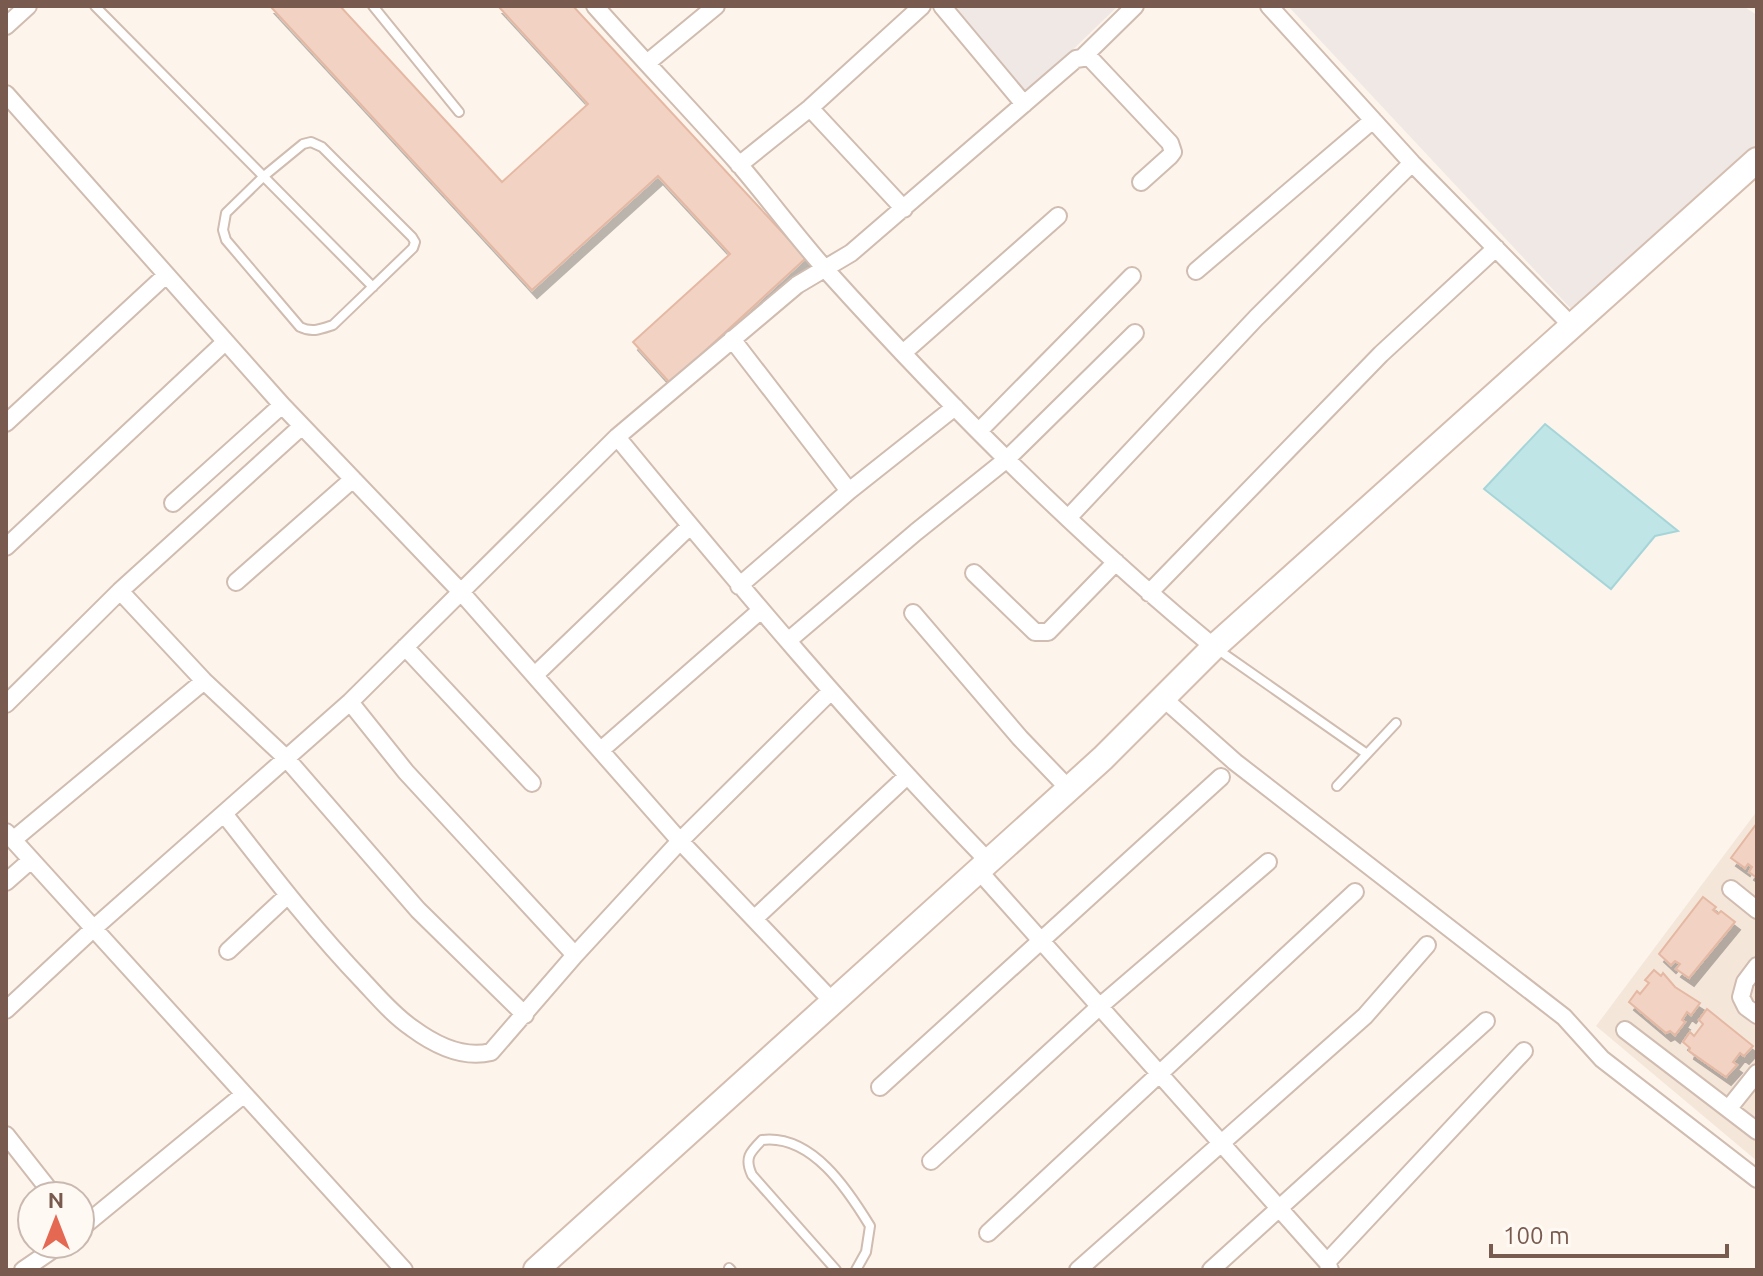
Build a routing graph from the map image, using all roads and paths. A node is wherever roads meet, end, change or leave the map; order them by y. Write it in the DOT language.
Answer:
graph roads {
  1 [pos="28,6"];
  2 [pos="95,6"];
  3 [pos="373,6"];
  4 [pos="595,6"];
  5 [pos="716,6"];
  6 [pos="922,6"];
  7 [pos="942,6"];
  8 [pos="1135,6"];
  9 [pos="1269,6"];
  10 [pos="6,26"];
  11 [pos="1084,56"];
  12 [pos="647,63"];
  13 [pos="6,94"];
  14 [pos="1024,104"];
  15 [pos="810,108"];
  16 [pos="459,112"];
  17 [pos="1373,120"];
  18 [pos="1757,160"];
  19 [pos="1412,163"];
  20 [pos="739,165"];
  21 [pos="264,176"];
  22 [pos="1141,182"];
  23 [pos="904,209"];
  24 [pos="1058,216"];
  25 [pos="1496,248"];
  26 [pos="825,269"];
  27 [pos="1196,271"];
  28 [pos="166,275"];
  29 [pos="1132,276"];
  30 [pos="373,287"];
  31 [pos="1573,327"];
  32 [pos="1135,333"];
  33 [pos="732,339"];
  34 [pos="225,342"];
  35 [pos="903,353"];
  36 [pos="282,405"];
  37 [pos="955,407"];
  38 [pos="6,423"];
  39 [pos="302,426"];
  40 [pos="980,430"];
  41 [pos="617,437"];
  42 [pos="1007,459"];
  43 [pos="353,479"];
  44 [pos="849,491"];
  45 [pos="173,503"];
  46 [pos="1069,517"];
  47 [pos="690,526"];
  48 [pos="6,547"];
  49 [pos="1116,562"];
  50 [pos="974,573"];
  51 [pos="236,582"];
  52 [pos="739,586"];
  53 [pos="120,591"];
  54 [pos="461,592"];
  55 [pos="1149,593"];
  56 [pos="761,610"];
  57 [pos="913,613"];
  58 [pos="789,640"];
  59 [pos="405,647"];
  60 [pos="1214,647"];
  61 [pos="535,675"];
  62 [pos="204,681"];
  63 [pos="831,691"];
  64 [pos="1163,698"];
  65 [pos="350,702"];
  66 [pos="6,704"];
  67 [pos="1396,723"];
  68 [pos="601,750"];
  69 [pos="1367,754"];
  70 [pos="286,758"];
  71 [pos="906,777"];
  72 [pos="1221,777"];
  73 [pos="532,783"];
  74 [pos="1337,786"];
  75 [pos="1069,789"];
  76 [pos="225,815"];
  77 [pos="9,836"];
  78 [pos="680,841"];
  79 [pos="31,860"];
  80 [pos="1268,862"];
  81 [pos="984,867"];
  82 [pos="6,882"];
  83 [pos="1731,889"];
  84 [pos="1355,892"];
  85 [pos="288,895"];
  86 [pos="1757,910"];
  87 [pos="755,918"];
  88 [pos="93,929"];
  89 [pos="1040,940"];
  90 [pos="1427,945"];
  91 [pos="228,951"];
  92 [pos="575,955"];
  93 [pos="1757,966"];
  94 [pos="833,1002"];
  95 [pos="1099,1007"];
  96 [pos="6,1010"];
  97 [pos="525,1015"];
  98 [pos="1757,1015"];
  99 [pos="1486,1021"];
  100 [pos="1625,1030"];
  101 [pos="1524,1051"];
  102 [pos="1757,1073"];
  103 [pos="1160,1075"];
  104 [pos="880,1087"];
  105 [pos="243,1095"];
  106 [pos="1729,1108"];
  107 [pos="1757,1131"];
  108 [pos="6,1135"];
  109 [pos="1221,1144"];
  110 [pos="931,1161"];
  111 [pos="1757,1179"];
  112 [pos="41,1180"];
  113 [pos="1280,1209"];
  114 [pos="96,1216"];
  115 [pos="988,1233"];
  116 [pos="1328,1266"];
  117 [pos="404,1270"];
  118 [pos="536,1270"];
  119 [pos="836,1270"];
  120 [pos="856,1270"];
  121 [pos="1078,1270"];
  122 [pos="1211,1270"];
  1 -- 10 [label="street"];
  2 -- 21 [label="lane"];
  3 -- 16 [label="lane"];
  4 -- 12 [label="street"];
  5 -- 12 [label="street"];
  6 -- 15 [label="street"];
  7 -- 14 [label="street"];
  8 -- 11 [label="street"];
  9 -- 17 [label="street"];
  11 -- 14 [label="street"];
  11 -- 22 [label="street"];
  12 -- 20 [label="street"];
  13 -- 28 [label="street"];
  14 -- 23 [label="street"];
  15 -- 20 [label="street"];
  15 -- 23 [label="street"];
  17 -- 19 [label="street"];
  17 -- 27 [label="street"];
  18 -- 31 [label="street"];
  19 -- 25 [label="street"];
  19 -- 46 [label="street"];
  20 -- 26 [label="street"];
  21 -- 30 [label="lane"];
  21 -- 30 [label="lane"];
  21 -- 30 [label="lane"];
  23 -- 26 [label="street"];
  24 -- 35 [label="street"];
  25 -- 31 [label="street"];
  25 -- 55 [label="street"];
  26 -- 33 [label="street"];
  26 -- 35 [label="street"];
  28 -- 34 [label="street"];
  28 -- 38 [label="street"];
  29 -- 40 [label="street"];
  31 -- 60 [label="street"];
  32 -- 42 [label="street"];
  33 -- 41 [label="street"];
  33 -- 44 [label="street"];
  34 -- 36 [label="street"];
  34 -- 48 [label="street"];
  35 -- 37 [label="street"];
  36 -- 39 [label="street"];
  36 -- 45 [label="street"];
  37 -- 40 [label="street"];
  37 -- 44 [label="street"];
  39 -- 43 [label="street"];
  39 -- 53 [label="street"];
  40 -- 42 [label="street"];
  41 -- 47 [label="street"];
  41 -- 54 [label="street"];
  42 -- 46 [label="street"];
  42 -- 58 [label="street"];
  43 -- 51 [label="street"];
  43 -- 54 [label="street"];
  44 -- 52 [label="street"];
  46 -- 49 [label="street"];
  47 -- 52 [label="street"];
  47 -- 61 [label="street"];
  49 -- 50 [label="street"];
  49 -- 55 [label="street"];
  52 -- 56 [label="street"];
  53 -- 62 [label="street"];
  53 -- 66 [label="street"];
  54 -- 59 [label="street"];
  54 -- 61 [label="street"];
  55 -- 60 [label="street"];
  56 -- 58 [label="street"];
  56 -- 68 [label="street"];
  57 -- 75 [label="street"];
  58 -- 63 [label="street"];
  59 -- 65 [label="street"];
  59 -- 73 [label="street"];
  60 -- 64 [label="street"];
  60 -- 69 [label="lane"];
  61 -- 68 [label="street"];
  62 -- 70 [label="street"];
  62 -- 77 [label="street"];
  63 -- 71 [label="street"];
  63 -- 78 [label="street"];
  64 -- 75 [label="street"];
  64 -- 111 [label="street"];
  65 -- 70 [label="street"];
  65 -- 92 [label="street"];
  67 -- 69 [label="lane"];
  68 -- 78 [label="street"];
  69 -- 74 [label="lane"];
  70 -- 76 [label="street"];
  70 -- 97 [label="street"];
  71 -- 81 [label="street"];
  71 -- 87 [label="street"];
  72 -- 89 [label="street"];
  75 -- 81 [label="street"];
  76 -- 85 [label="street"];
  76 -- 88 [label="street"];
  77 -- 79 [label="street"];
  78 -- 87 [label="street"];
  78 -- 92 [label="street"];
  79 -- 82 [label="street"];
  79 -- 88 [label="street"];
  80 -- 95 [label="street"];
  81 -- 89 [label="street"];
  81 -- 94 [label="street"];
  83 -- 86 [label="street"];
  84 -- 103 [label="street"];
  85 -- 91 [label="street"];
  85 -- 97 [label="street"];
  87 -- 94 [label="street"];
  88 -- 96 [label="street"];
  88 -- 105 [label="street"];
  89 -- 95 [label="street"];
  89 -- 104 [label="street"];
  90 -- 109 [label="street"];
  92 -- 97 [label="street"];
  93 -- 98 [label="street"];
  94 -- 118 [label="street"];
  95 -- 103 [label="street"];
  95 -- 110 [label="street"];
  99 -- 113 [label="street"];
  100 -- 106 [label="street"];
  101 -- 116 [label="street"];
  102 -- 106 [label="street"];
  103 -- 109 [label="street"];
  103 -- 115 [label="street"];
  105 -- 114 [label="street"];
  105 -- 117 [label="street"];
  106 -- 107 [label="street"];
  108 -- 112 [label="street"];
  109 -- 113 [label="street"];
  109 -- 121 [label="street"];
  113 -- 116 [label="street"];
  113 -- 122 [label="street"];
  119 -- 120 [label="lane"];
}
